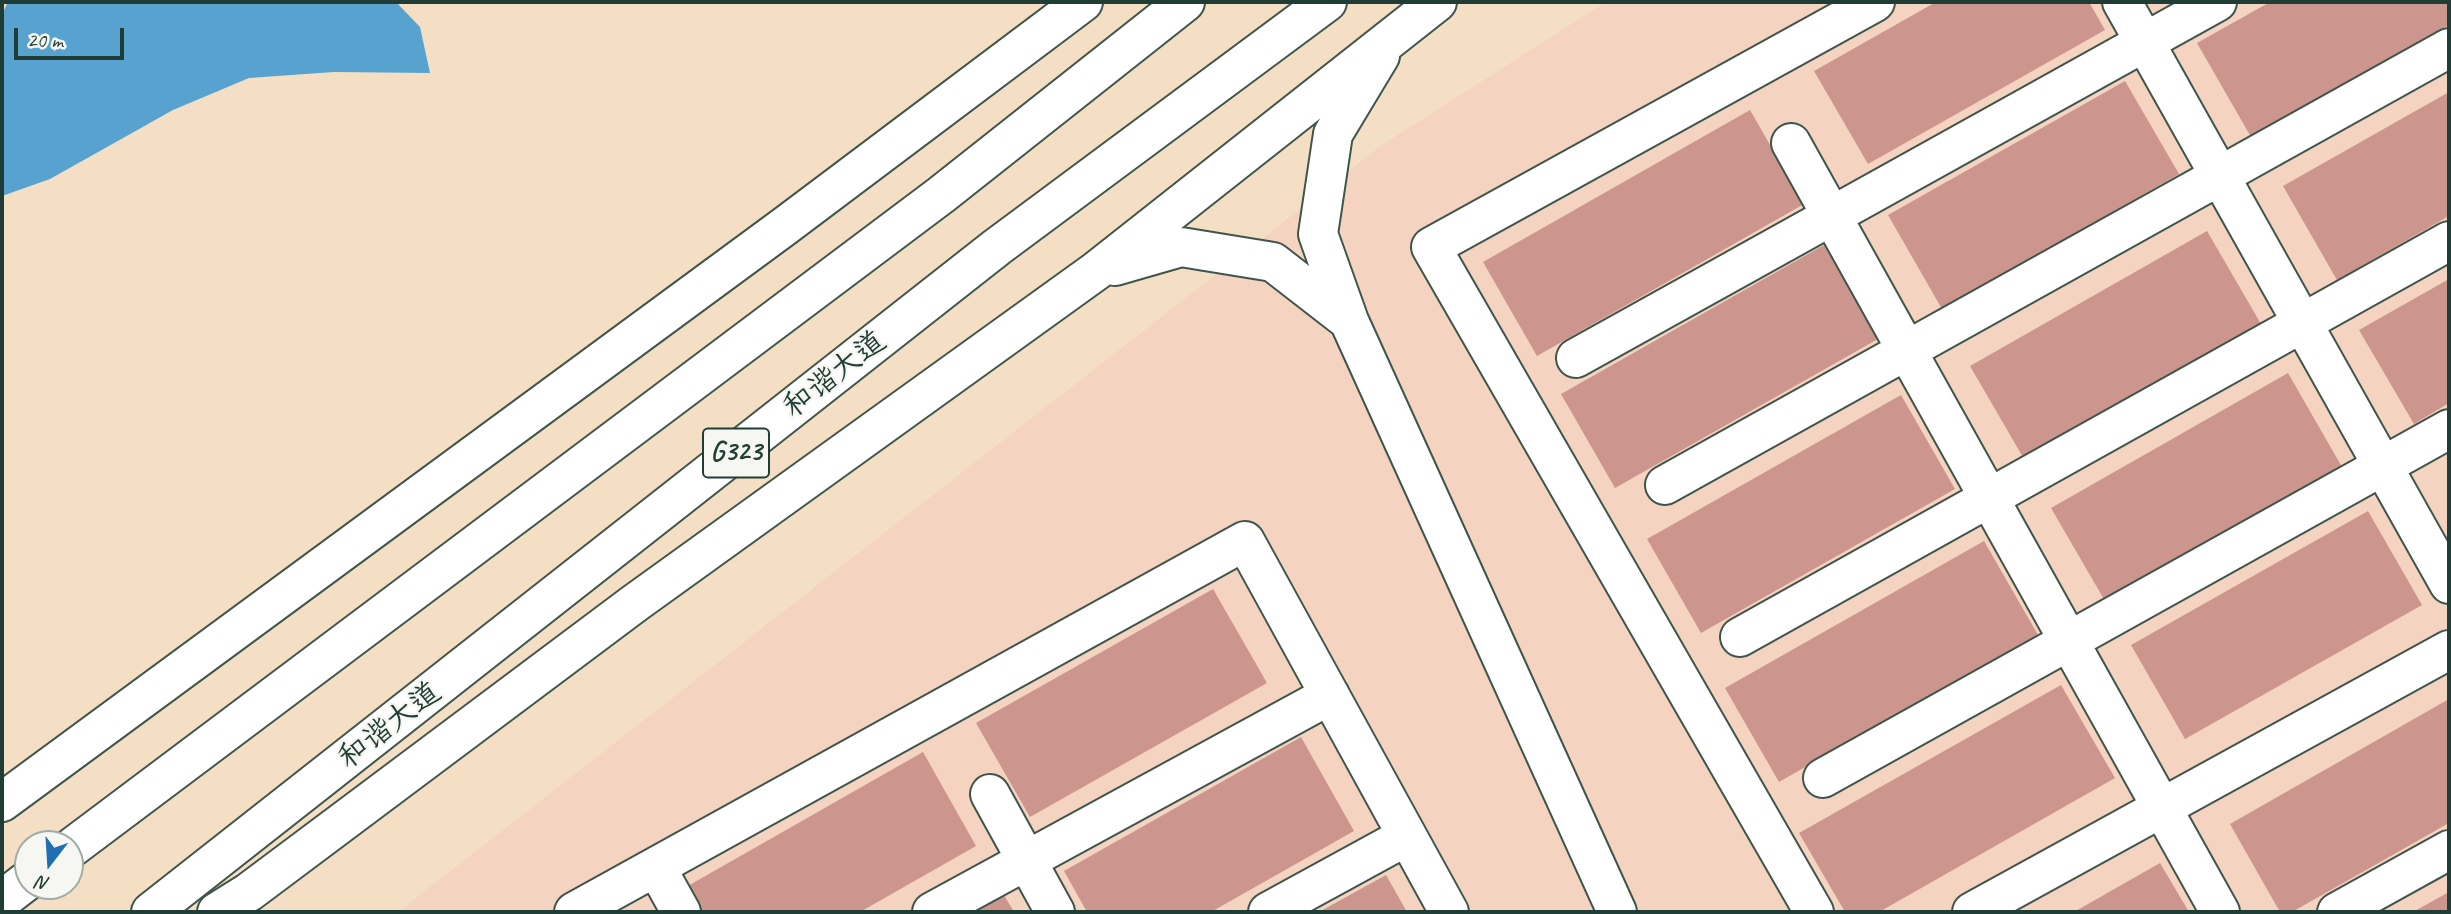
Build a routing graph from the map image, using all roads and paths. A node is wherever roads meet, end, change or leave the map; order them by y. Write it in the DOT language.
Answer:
graph roads {
  1 [pos="1083,2"];
  2 [pos="1185,2"];
  3 [pos="1327,2"];
  4 [pos="1437,2"];
  5 [pos="1875,2"];
  6 [pos="2122,2"];
  7 [pos="2217,2"];
  8 [pos="1392,36"];
  9 [pos="2145,42"];
  10 [pos="2449,48"];
  11 [pos="1791,143"];
  12 [pos="2220,175"];
  13 [pos="1832,216"];
  14 [pos="2449,241"];
  15 [pos="1096,271"];
  16 [pos="1349,321"];
  17 [pos="2302,323"];
  18 [pos="1906,350"];
  19 [pos="1576,358"];
  20 [pos="2449,429"];
  21 [pos="2383,466"];
  22 [pos="1665,485"];
  23 [pos="1989,498"];
  24 [pos="2449,584"];
  25 [pos="1740,638"];
  26 [pos="2069,642"];
  27 [pos="2449,650"];
  28 [pos="1330,695"];
  29 [pos="1823,778"];
  30 [pos="990,794"];
  31 [pos="2,802"];
  32 [pos="2161,808"];
  33 [pos="1407,836"];
  34 [pos="84,838"];
  35 [pos="2449,849"];
  36 [pos="1027,860"];
  37 [pos="656,867"];
  38 [pos="164,905"];
  39 [pos="216,912"];
  40 [pos="574,912"];
  41 [pos="681,912"];
  42 [pos="932,912"];
  43 [pos="1055,912"];
  44 [pos="1268,912"];
  45 [pos="1449,912"];
  46 [pos="1617,912"];
  47 [pos="1814,912"];
  48 [pos="1972,912"];
  49 [pos="2220,912"];
  50 [pos="2337,912"];
  1 -- 31 [label="main road"];
  2 -- 34 [label="main road, G323"];
  3 -- 38 [label="main road, 和谐大道 / G323"];
  4 -- 8 [label="main road"];
  5 -- 47 [label="main road"];
  6 -- 9 [label="main road"];
  7 -- 9 [label="main road"];
  8 -- 15 [label="main road"];
  8 -- 16 [label="main road"];
  9 -- 12 [label="main road"];
  9 -- 13 [label="main road"];
  10 -- 12 [label="main road"];
  11 -- 13 [label="main road"];
  12 -- 17 [label="main road"];
  12 -- 18 [label="main road"];
  13 -- 18 [label="main road"];
  13 -- 19 [label="main road"];
  14 -- 17 [label="main road"];
  15 -- 16 [label="main road"];
  15 -- 39 [label="main road"];
  16 -- 46 [label="main road"];
  17 -- 21 [label="main road"];
  17 -- 23 [label="main road"];
  18 -- 22 [label="main road"];
  18 -- 23 [label="main road"];
  20 -- 21 [label="main road"];
  21 -- 24 [label="main road"];
  21 -- 26 [label="main road"];
  23 -- 25 [label="main road"];
  23 -- 26 [label="main road"];
  26 -- 29 [label="main road"];
  26 -- 32 [label="main road"];
  27 -- 32 [label="main road"];
  28 -- 33 [label="main road"];
  28 -- 36 [label="main road"];
  28 -- 37 [label="main road"];
  30 -- 36 [label="main road"];
  32 -- 48 [label="main road"];
  32 -- 49 [label="main road"];
  33 -- 44 [label="main road"];
  33 -- 45 [label="main road"];
  35 -- 50 [label="main road"];
  36 -- 42 [label="main road"];
  36 -- 43 [label="main road"];
  37 -- 40 [label="main road"];
  37 -- 41 [label="main road"];
}
